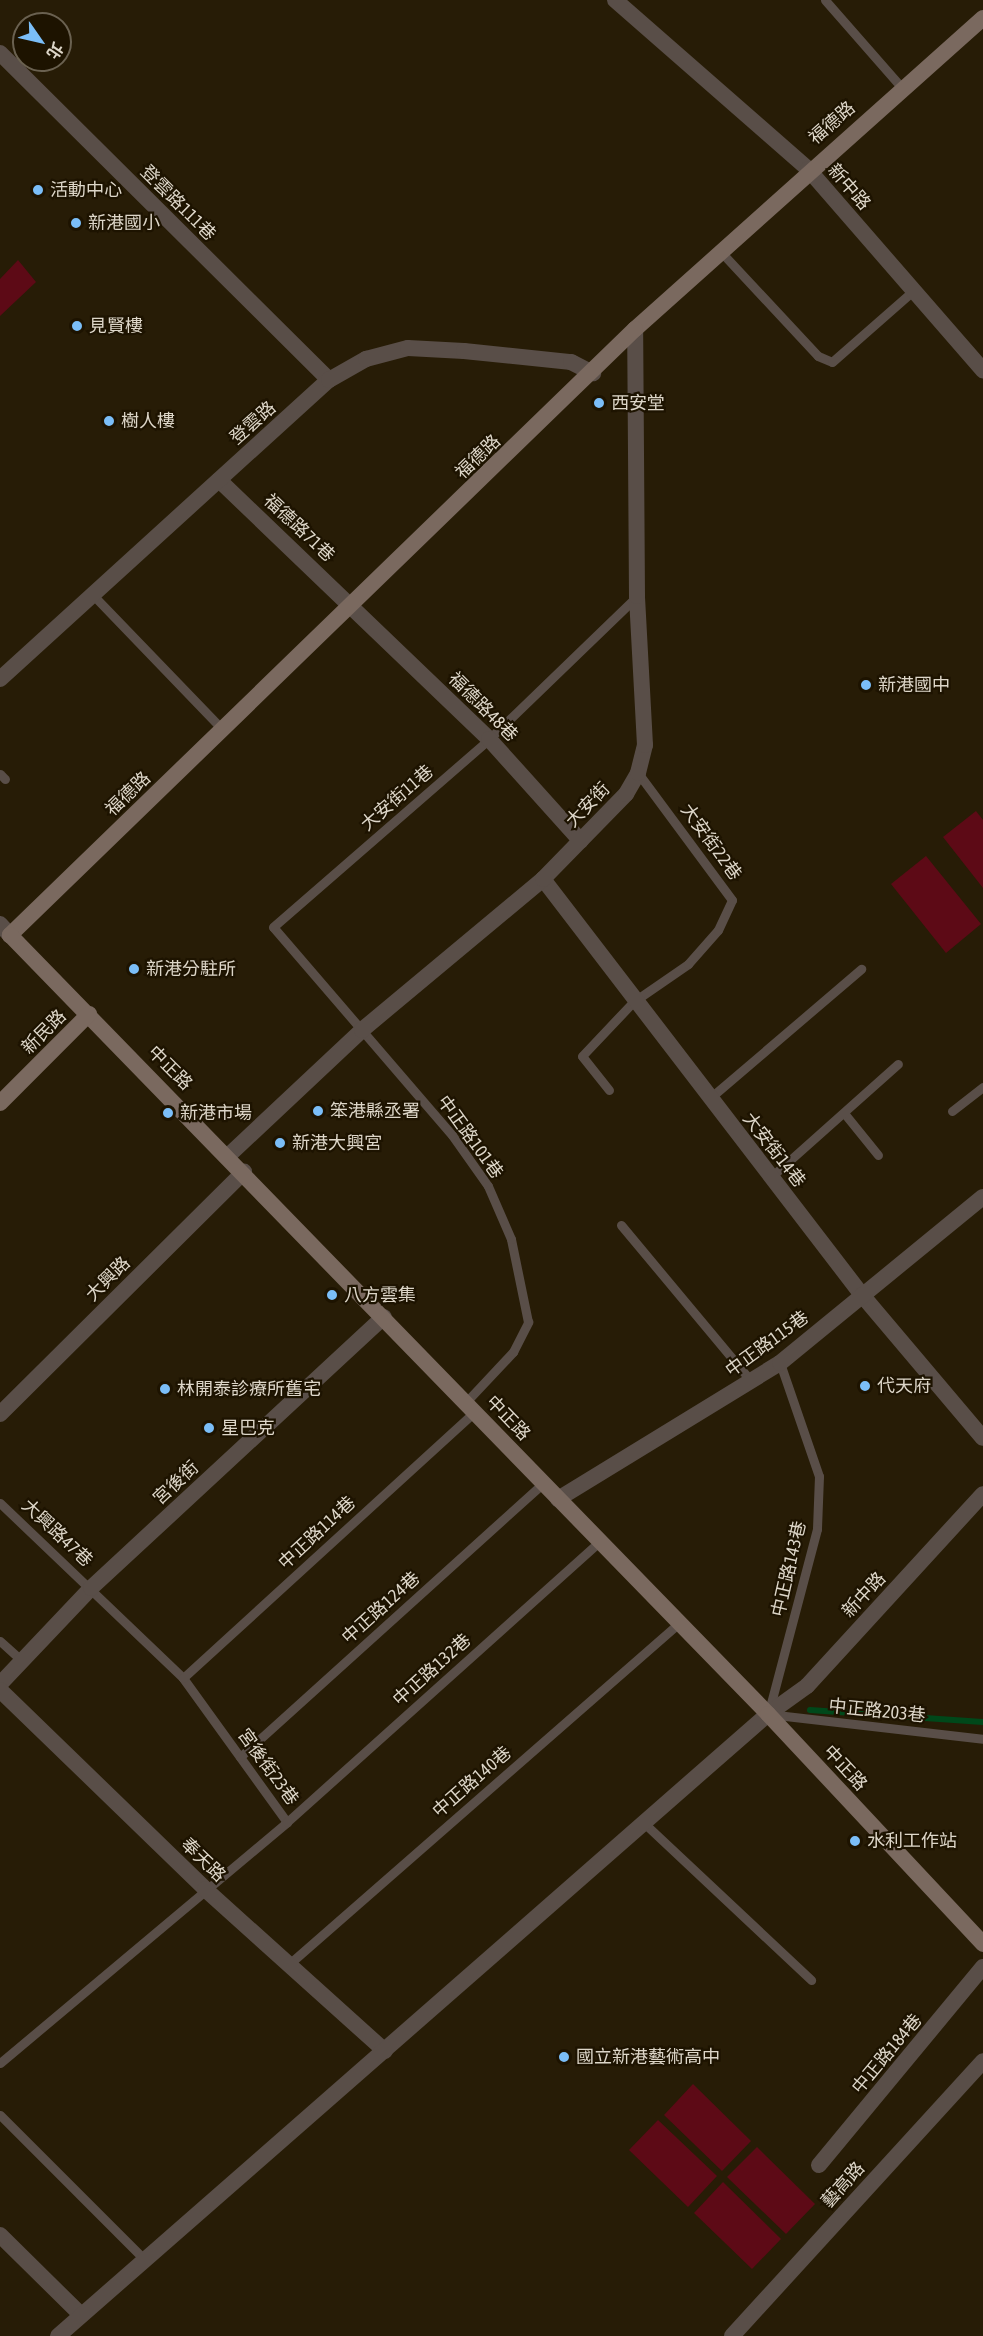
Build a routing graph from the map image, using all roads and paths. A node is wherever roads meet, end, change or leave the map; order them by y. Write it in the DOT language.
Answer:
graph roads {
  1 [pos="615,0"];
  2 [pos="825,0"];
  3 [pos="983,18"];
  4 [pos="0,53"];
  5 [pos="902,88"];
  6 [pos="808,170"];
  7 [pos="721,252"];
  8 [pos="914,290"];
  9 [pos="634,329"];
  10 [pos="983,370"];
  11 [pos="593,373"];
  12 [pos="328,380"];
  13 [pos="219,480"];
  14 [pos="92,594"];
  15 [pos="637,596"];
  16 [pos="352,605"];
  17 [pos="0,679"];
  18 [pos="222,729"];
  19 [pos="489,739"];
  20 [pos="638,773"];
  21 [pos="581,841"];
  22 [pos="543,879"];
  23 [pos="5,930"];
  24 [pos="861,969"];
  25 [pos="633,1002"];
  26 [pos="89,1014"];
  27 [pos="362,1030"];
  28 [pos="898,1064"];
  29 [pos="983,1087"];
  30 [pos="609,1090"];
  31 [pos="710,1098"];
  32 [pos="0,1103"];
  33 [pos="952,1111"];
  34 [pos="844,1113"];
  35 [pos="229,1155"];
  36 [pos="878,1155"];
  37 [pos="244,1172"];
  38 [pos="771,1177"];
  39 [pos="983,1197"];
  40 [pos="621,1225"];
  41 [pos="862,1295"];
  42 [pos="384,1317"];
  43 [pos="780,1362"];
  44 [pos="751,1381"];
  45 [pos="470,1407"];
  46 [pos="0,1414"];
  47 [pos="983,1438"];
  48 [pos="543,1483"];
  49 [pos="983,1494"];
  50 [pos="558,1498"];
  51 [pos="0,1503"];
  52 [pos="599,1542"];
  53 [pos="91,1588"];
  54 [pos="679,1623"];
  55 [pos="0,1641"];
  56 [pos="22,1661"];
  57 [pos="183,1678"];
  58 [pos="0,1684"];
  59 [pos="0,1690"];
  60 [pos="768,1714"];
  61 [pos="983,1740"];
  62 [pos="240,1757"];
  63 [pos="287,1822"];
  64 [pos="645,1824"];
  65 [pos="206,1889"];
  66 [pos="983,1944"];
  67 [pos="287,1966"];
  68 [pos="983,1967"];
  69 [pos="811,1980"];
  70 [pos="385,2051"];
  71 [pos="983,2061"];
  72 [pos="0,2063"];
  73 [pos="0,2115"];
  74 [pos="819,2165"];
  75 [pos="0,2235"];
  76 [pos="145,2260"];
  77 [pos="81,2316"];
  78 [pos="58,2336"];
  79 [pos="732,2336"];
  1 -- 6 [label="street, 新中路"];
  2 -- 5 [label="lane"];
  3 -- 5 [label="main road, 福德路"];
  4 -- 12 [label="street, 登雲路111巷"];
  5 -- 6 [label="main road, 福德路"];
  6 -- 7 [label="main road, 福德路"];
  6 -- 8 [label="street, 新中路"];
  7 -- 8 [label="lane"];
  7 -- 9 [label="main road, 福德路"];
  8 -- 10 [label="street, 新中路"];
  9 -- 11 [label="main road, 福德路"];
  9 -- 15 [label="street, 大安街"];
  11 -- 12 [label="street, 登雲路"];
  11 -- 16 [label="main road, 福德路"];
  12 -- 13 [label="street, 登雲路"];
  13 -- 14 [label="street, 登雲路"];
  13 -- 16 [label="street, 福德路71巷"];
  14 -- 17 [label="street, 登雲路"];
  14 -- 18 [label="lane"];
  15 -- 19 [label="lane, 大安街11巷"];
  15 -- 20 [label="street, 大安街"];
  16 -- 18 [label="main road, 福德路"];
  16 -- 19 [label="street, 福德路48巷"];
  18 -- 23 [label="main road, 福德路"];
  19 -- 21 [label="street, 福德路48巷"];
  19 -- 27 [label="lane, 大安街11巷"];
  20 -- 21 [label="street, 大安街"];
  20 -- 25 [label="lane, 大安街22巷"];
  21 -- 22 [label="street, 大安街"];
  22 -- 25 [label="street, 大安街14巷"];
  22 -- 27 [label="street, 大安街"];
  23 -- 26 [label="main road, 中正路"];
  24 -- 31 [label="lane"];
  25 -- 30 [label="lane"];
  25 -- 31 [label="street, 大安街14巷"];
  26 -- 32 [label="main road, 新民路"];
  26 -- 35 [label="main road, 中正路"];
  27 -- 35 [label="street, 大安街"];
  27 -- 45 [label="lane, 中正路101巷"];
  28 -- 34 [label="lane"];
  29 -- 33 [label="lane"];
  31 -- 38 [label="street, 大安街14巷"];
  34 -- 36 [label="lane"];
  34 -- 38 [label="lane"];
  35 -- 37 [label="main road, 中正路"];
  37 -- 42 [label="main road, 中正路"];
  37 -- 46 [label="street, 大興路"];
  38 -- 41 [label="street, 大安街14巷"];
  39 -- 41 [label="street, 中正路115巷"];
  40 -- 44 [label="lane"];
  41 -- 43 [label="street, 中正路115巷"];
  41 -- 47 [label="street, 大安街14巷"];
  42 -- 45 [label="main road, 中正路"];
  42 -- 53 [label="street, 宮後街"];
  43 -- 44 [label="street, 中正路115巷"];
  43 -- 60 [label="lane, 中正路143巷"];
  44 -- 50 [label="street, 中正路115巷"];
  45 -- 48 [label="main road, 中正路"];
  45 -- 57 [label="lane, 中正路114巷"];
  48 -- 50 [label="main road, 中正路"];
  48 -- 62 [label="lane, 中正路124巷"];
  49 -- 60 [label="street, 新中路"];
  50 -- 52 [label="main road, 中正路"];
  51 -- 53 [label="lane, 大興路47巷"];
  52 -- 54 [label="main road, 中正路"];
  52 -- 63 [label="lane, 中正路132巷"];
  53 -- 56 [label="street, 宮後街"];
  53 -- 57 [label="lane, 宮後街23巷"];
  54 -- 60 [label="main road, 中正路"];
  54 -- 67 [label="lane, 中正路140巷"];
  55 -- 56 [label="lane"];
  56 -- 58 [label="street, 宮後街"];
  57 -- 62 [label="lane, 宮後街23巷"];
  59 -- 65 [label="street, 奉天路"];
  60 -- 61 [label="lane, 中正路203巷"];
  60 -- 64 [label="street, 新中路"];
  60 -- 66 [label="main road, 中正路"];
  62 -- 63 [label="lane, 宮後街23巷"];
  63 -- 65 [label="lane, 宮後街23巷"];
  64 -- 69 [label="lane"];
  64 -- 70 [label="street, 新中路"];
  65 -- 67 [label="street, 奉天路"];
  65 -- 72 [label="lane, 宮後街23巷"];
  67 -- 70 [label="street, 奉天路"];
  68 -- 74 [label="street, 中正路184巷"];
  70 -- 76 [label="street, 新中路"];
  71 -- 79 [label="street, 藝高路"];
  73 -- 76 [label="lane"];
  75 -- 77 [label="street"];
  76 -- 77 [label="street, 新中路"];
  77 -- 78 [label="street, 新中路"];
}
